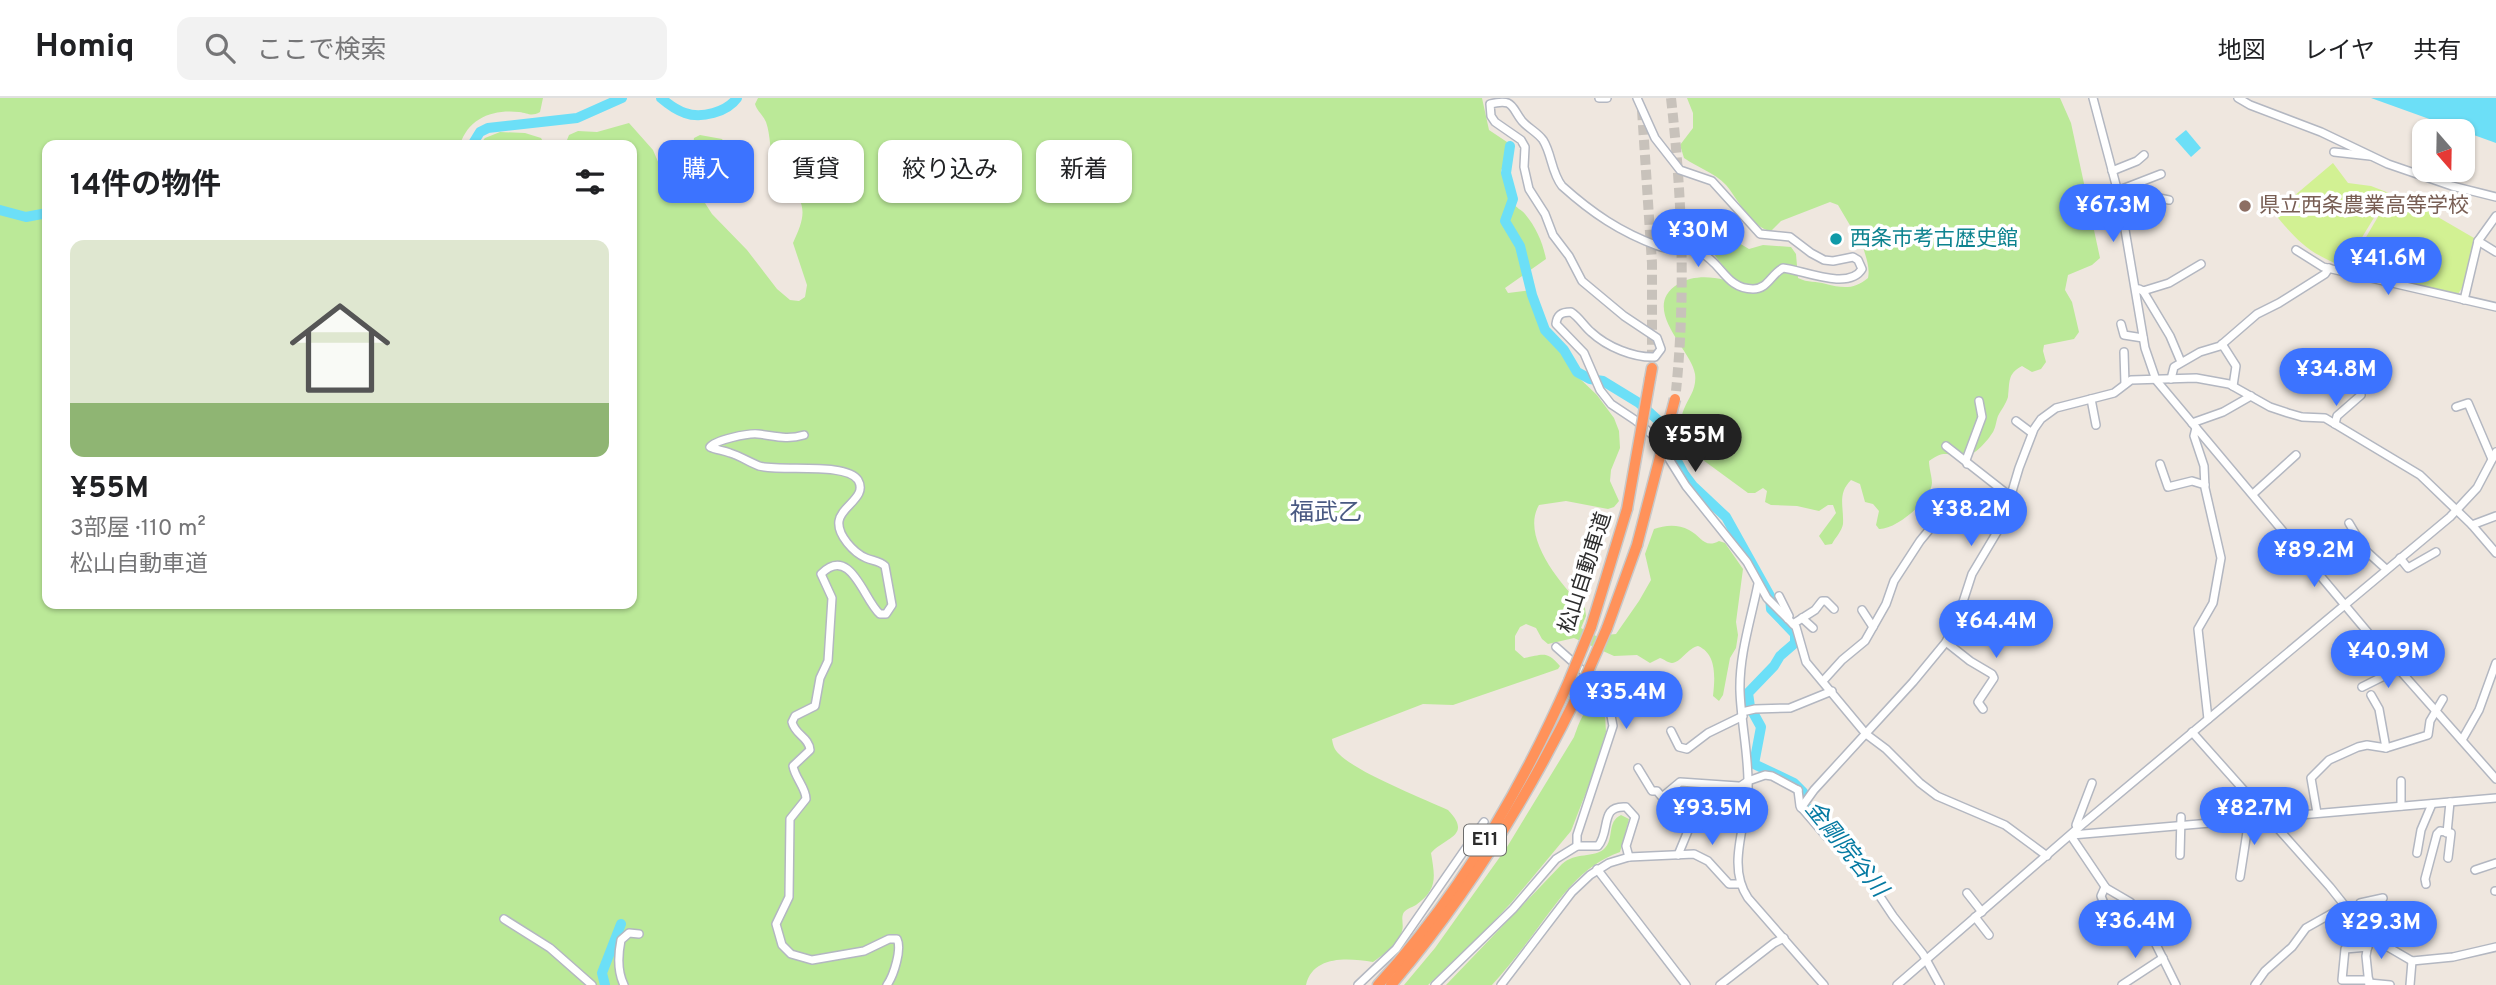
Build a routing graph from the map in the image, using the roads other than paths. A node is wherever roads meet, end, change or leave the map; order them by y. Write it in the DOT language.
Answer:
graph roads {
  1 [pos="1599,98"];
  2 [pos="1607,98"];
  3 [pos="1637,98"];
  4 [pos="2093,98"];
  5 [pos="2238,98"];
  6 [pos="2334,152"];
  7 [pos="2144,155"];
  8 [pos="2371,156"];
  9 [pos="2112,171"];
  10 [pos="2161,174"];
  11 [pos="2117,191"];
  12 [pos="2495,197"];
  13 [pos="2169,200"];
  14 [pos="2122,213"];
  15 [pos="2496,216"];
  16 [pos="2477,240"];
  17 [pos="2295,250"];
  18 [pos="2496,252"];
  19 [pos="2201,264"];
  20 [pos="2329,268"];
  21 [pos="2134,286"];
  22 [pos="2143,291"];
  23 [pos="2464,300"];
  24 [pos="2496,307"];
  25 [pos="2120,324"];
  26 [pos="2143,338"];
  27 [pos="2221,344"];
  28 [pos="2124,352"];
  29 [pos="2180,362"];
  30 [pos="1651,373"];
  31 [pos="2171,379"];
  32 [pos="2156,380"];
  33 [pos="2125,384"];
  34 [pos="2233,386"];
  35 [pos="1675,395"];
  36 [pos="2251,396"];
  37 [pos="2361,396"];
  38 [pos="2091,399"];
  39 [pos="1979,401"];
  40 [pos="2456,407"];
  41 [pos="2016,421"];
  42 [pos="2334,424"];
  43 [pos="2096,425"];
  44 [pos="2194,426"];
  45 [pos="2032,433"];
  46 [pos="804,435"];
  47 [pos="1946,446"];
  48 [pos="2296,455"];
  49 [pos="2494,455"];
  50 [pos="1968,464"];
  51 [pos="2160,464"];
  52 [pos="2205,485"];
  53 [pos="2253,494"];
  54 [pos="2011,497"];
  55 [pos="2456,510"];
  56 [pos="2496,516"];
  57 [pos="2349,523"];
  58 [pos="2472,524"];
  59 [pos="1997,532"];
  60 [pos="2436,552"];
  61 [pos="2496,553"];
  62 [pos="2400,558"];
  63 [pos="2386,569"];
  64 [pos="1758,584"];
  65 [pos="1779,596"];
  66 [pos="1770,601"];
  67 [pos="2345,604"];
  68 [pos="1753,608"];
  69 [pos="1834,609"];
  70 [pos="1862,610"];
  71 [pos="1802,618"];
  72 [pos="1790,622"];
  73 [pos="1873,626"];
  74 [pos="1813,628"];
  75 [pos="1946,642"];
  76 [pos="1966,646"];
  77 [pos="1556,647"];
  78 [pos="1954,649"];
  79 [pos="2496,663"];
  80 [pos="2396,666"];
  81 [pos="1823,681"];
  82 [pos="2362,687"];
  83 [pos="1832,691"];
  84 [pos="2371,695"];
  85 [pos="2443,699"];
  86 [pos="1983,709"];
  87 [pos="2435,711"];
  88 [pos="1743,714"];
  89 [pos="2208,719"];
  90 [pos="1671,731"];
  91 [pos="2192,732"];
  92 [pos="1866,734"];
  93 [pos="2462,740"];
  94 [pos="2386,748"];
  95 [pos="1638,768"];
  96 [pos="2496,779"];
  97 [pos="1748,781"];
  98 [pos="2401,781"];
  99 [pos="2092,783"];
  100 [pos="1738,786"];
  101 [pos="1806,789"];
  102 [pos="2210,797"];
  103 [pos="2496,798"];
  104 [pos="2450,802"];
  105 [pos="2432,804"];
  106 [pos="1803,806"];
  107 [pos="2401,806"];
  108 [pos="2317,813"];
  109 [pos="2267,818"];
  110 [pos="2246,820"];
  111 [pos="2181,821"];
  112 [pos="1484,822"];
  113 [pos="2209,823"];
  114 [pos="2073,833"];
  115 [pos="2447,833"];
  116 [pos="1577,846"];
  117 [pos="2417,853"];
  118 [pos="1678,855"];
  119 [pos="2179,855"];
  120 [pos="2047,856"];
  121 [pos="1629,857"];
  122 [pos="2448,858"];
  123 [pos="2496,863"];
  124 [pos="1597,869"];
  125 [pos="2475,870"];
  126 [pos="2238,874"];
  127 [pos="1740,884"];
  128 [pos="2426,884"];
  129 [pos="2105,887"];
  130 [pos="1967,893"];
  131 [pos="2383,898"];
  132 [pos="2345,906"];
  133 [pos="1982,912"];
  134 [pos="1975,918"];
  135 [pos="2355,918"];
  136 [pos="504,919"];
  137 [pos="2109,922"];
  138 [pos="639,934"];
  139 [pos="1989,935"];
  140 [pos="2369,936"];
  141 [pos="1784,938"];
  142 [pos="2368,947"];
  143 [pos="2496,947"];
  144 [pos="2163,958"];
  145 [pos="1926,960"];
  146 [pos="2412,961"];
  147 [pos="2369,983"];
  148 [pos="592,985"];
  149 [pos="624,985"];
  150 [pos="887,985"];
  151 [pos="1358,985"];
  152 [pos="1378,985"];
  153 [pos="1391,985"];
  154 [pos="1435,985"];
  155 [pos="1501,985"];
  156 [pos="1686,985"];
  157 [pos="1720,985"];
  158 [pos="1824,985"];
  159 [pos="1897,985"];
  160 [pos="1940,985"];
  161 [pos="2122,985"];
  162 [pos="2176,985"];
  163 [pos="2255,985"];
  164 [pos="2390,985"];
  165 [pos="2410,985"];
  1 -- 2 [label="street"];
  3 -- 64 [label="street"];
  4 -- 9 [label="street"];
  5 -- 8 [label="street"];
  6 -- 8 [label="street"];
  7 -- 9 [label="street"];
  8 -- 12 [label="street"];
  9 -- 11 [label="street"];
  10 -- 11 [label="street"];
  11 -- 14 [label="street"];
  13 -- 14 [label="street"];
  14 -- 21 [label="street"];
  15 -- 16 [label="street"];
  16 -- 18 [label="street"];
  16 -- 23 [label="street"];
  17 -- 20 [label="street"];
  19 -- 22 [label="street"];
  20 -- 23 [label="street"];
  20 -- 27 [label="street"];
  21 -- 22 [label="street"];
  21 -- 26 [label="street"];
  22 -- 29 [label="street"];
  23 -- 24 [label="street"];
  25 -- 26 [label="street"];
  26 -- 32 [label="street"];
  27 -- 29 [label="street"];
  27 -- 34 [label="street"];
  28 -- 33 [label="street"];
  29 -- 31 [label="street"];
  30 -- 152 [label="highway, 松山自動車道 / E11, bridge"];
  31 -- 32 [label="street"];
  31 -- 34 [label="street"];
  32 -- 33 [label="street"];
  32 -- 44 [label="street"];
  33 -- 38 [label="street"];
  34 -- 36 [label="street"];
  35 -- 153 [label="highway, 松山自動車道 / E11, bridge"];
  36 -- 42 [label="street"];
  36 -- 44 [label="street"];
  37 -- 42 [label="street"];
  38 -- 43 [label="street"];
  38 -- 45 [label="street"];
  39 -- 50 [label="street"];
  40 -- 49 [label="street"];
  41 -- 45 [label="street"];
  42 -- 55 [label="street"];
  44 -- 52 [label="street"];
  44 -- 53 [label="street"];
  45 -- 54 [label="street"];
  46 -- 150 [label="street"];
  47 -- 50 [label="street"];
  48 -- 53 [label="street"];
  49 -- 55 [label="street"];
  50 -- 54 [label="street"];
  51 -- 52 [label="street"];
  52 -- 89 [label="street"];
  53 -- 67 [label="street"];
  54 -- 59 [label="street"];
  55 -- 58 [label="street"];
  55 -- 62 [label="street"];
  56 -- 58 [label="street"];
  57 -- 63 [label="street"];
  58 -- 61 [label="street"];
  59 -- 73 [label="street"];
  59 -- 75 [label="street"];
  60 -- 62 [label="street"];
  62 -- 63 [label="street"];
  63 -- 67 [label="street"];
  64 -- 66 [label="street"];
  64 -- 68 [label="street"];
  65 -- 72 [label="street"];
  66 -- 68 [label="street"];
  66 -- 72 [label="street"];
  67 -- 80 [label="street"];
  67 -- 89 [label="street"];
  68 -- 88 [label="street"];
  69 -- 71 [label="street"];
  70 -- 73 [label="street"];
  71 -- 72 [label="street"];
  71 -- 74 [label="street"];
  72 -- 81 [label="street"];
  73 -- 81 [label="street"];
  75 -- 78 [label="street"];
  75 -- 92 [label="street"];
  76 -- 78 [label="street"];
  77 -- 116 [label="street"];
  78 -- 86 [label="street"];
  79 -- 93 [label="street"];
  80 -- 82 [label="street"];
  80 -- 87 [label="street"];
  81 -- 83 [label="street"];
  83 -- 88 [label="street"];
  83 -- 92 [label="street"];
  84 -- 94 [label="street"];
  85 -- 87 [label="street"];
  87 -- 93 [label="street"];
  87 -- 94 [label="street"];
  88 -- 90 [label="street"];
  88 -- 97 [label="street"];
  89 -- 91 [label="street"];
  91 -- 109 [label="street"];
  91 -- 114 [label="street"];
  92 -- 101 [label="street"];
  92 -- 120 [label="street"];
  93 -- 96 [label="street"];
  94 -- 108 [label="street"];
  95 -- 100 [label="street"];
  97 -- 100 [label="street"];
  97 -- 101 [label="street"];
  97 -- 127 [label="street"];
  98 -- 107 [label="street"];
  99 -- 114 [label="street"];
  100 -- 118 [label="street"];
  101 -- 106 [label="street"];
  101 -- 106 [label="street"];
  102 -- 113 [label="street"];
  103 -- 104 [label="street"];
  104 -- 105 [label="street"];
  104 -- 115 [label="street"];
  105 -- 107 [label="street"];
  105 -- 117 [label="street"];
  106 -- 145 [label="street"];
  107 -- 108 [label="street"];
  108 -- 109 [label="street"];
  109 -- 110 [label="street"];
  109 -- 132 [label="street"];
  110 -- 113 [label="street"];
  110 -- 126 [label="street"];
  111 -- 113 [label="street"];
  111 -- 114 [label="street"];
  111 -- 119 [label="street"];
  112 -- 151 [label="street"];
  114 -- 120 [label="street"];
  114 -- 129 [label="street"];
  115 -- 122 [label="street"];
  115 -- 128 [label="street"];
  116 -- 121 [label="street"];
  116 -- 154 [label="street"];
  118 -- 121 [label="street"];
  118 -- 127 [label="street"];
  120 -- 133 [label="street"];
  121 -- 124 [label="street"];
  123 -- 125 [label="street"];
  124 -- 155 [label="street"];
  124 -- 156 [label="street"];
  127 -- 141 [label="street"];
  129 -- 137 [label="street"];
  129 -- 144 [label="street"];
  130 -- 133 [label="street"];
  131 -- 135 [label="street"];
  132 -- 135 [label="street"];
  132 -- 163 [label="street"];
  133 -- 134 [label="street"];
  134 -- 139 [label="street"];
  134 -- 145 [label="street"];
  135 -- 140 [label="street"];
  136 -- 148 [label="street"];
  138 -- 149 [label="street"];
  140 -- 142 [label="street"];
  140 -- 146 [label="street"];
  141 -- 157 [label="street"];
  141 -- 158 [label="street"];
  142 -- 147 [label="street"];
  142 -- 147 [label="street"];
  143 -- 146 [label="street"];
  144 -- 161 [label="street"];
  144 -- 162 [label="street"];
  145 -- 159 [label="street"];
  145 -- 160 [label="street"];
  146 -- 165 [label="street"];
  147 -- 164 [label="street"];
}
